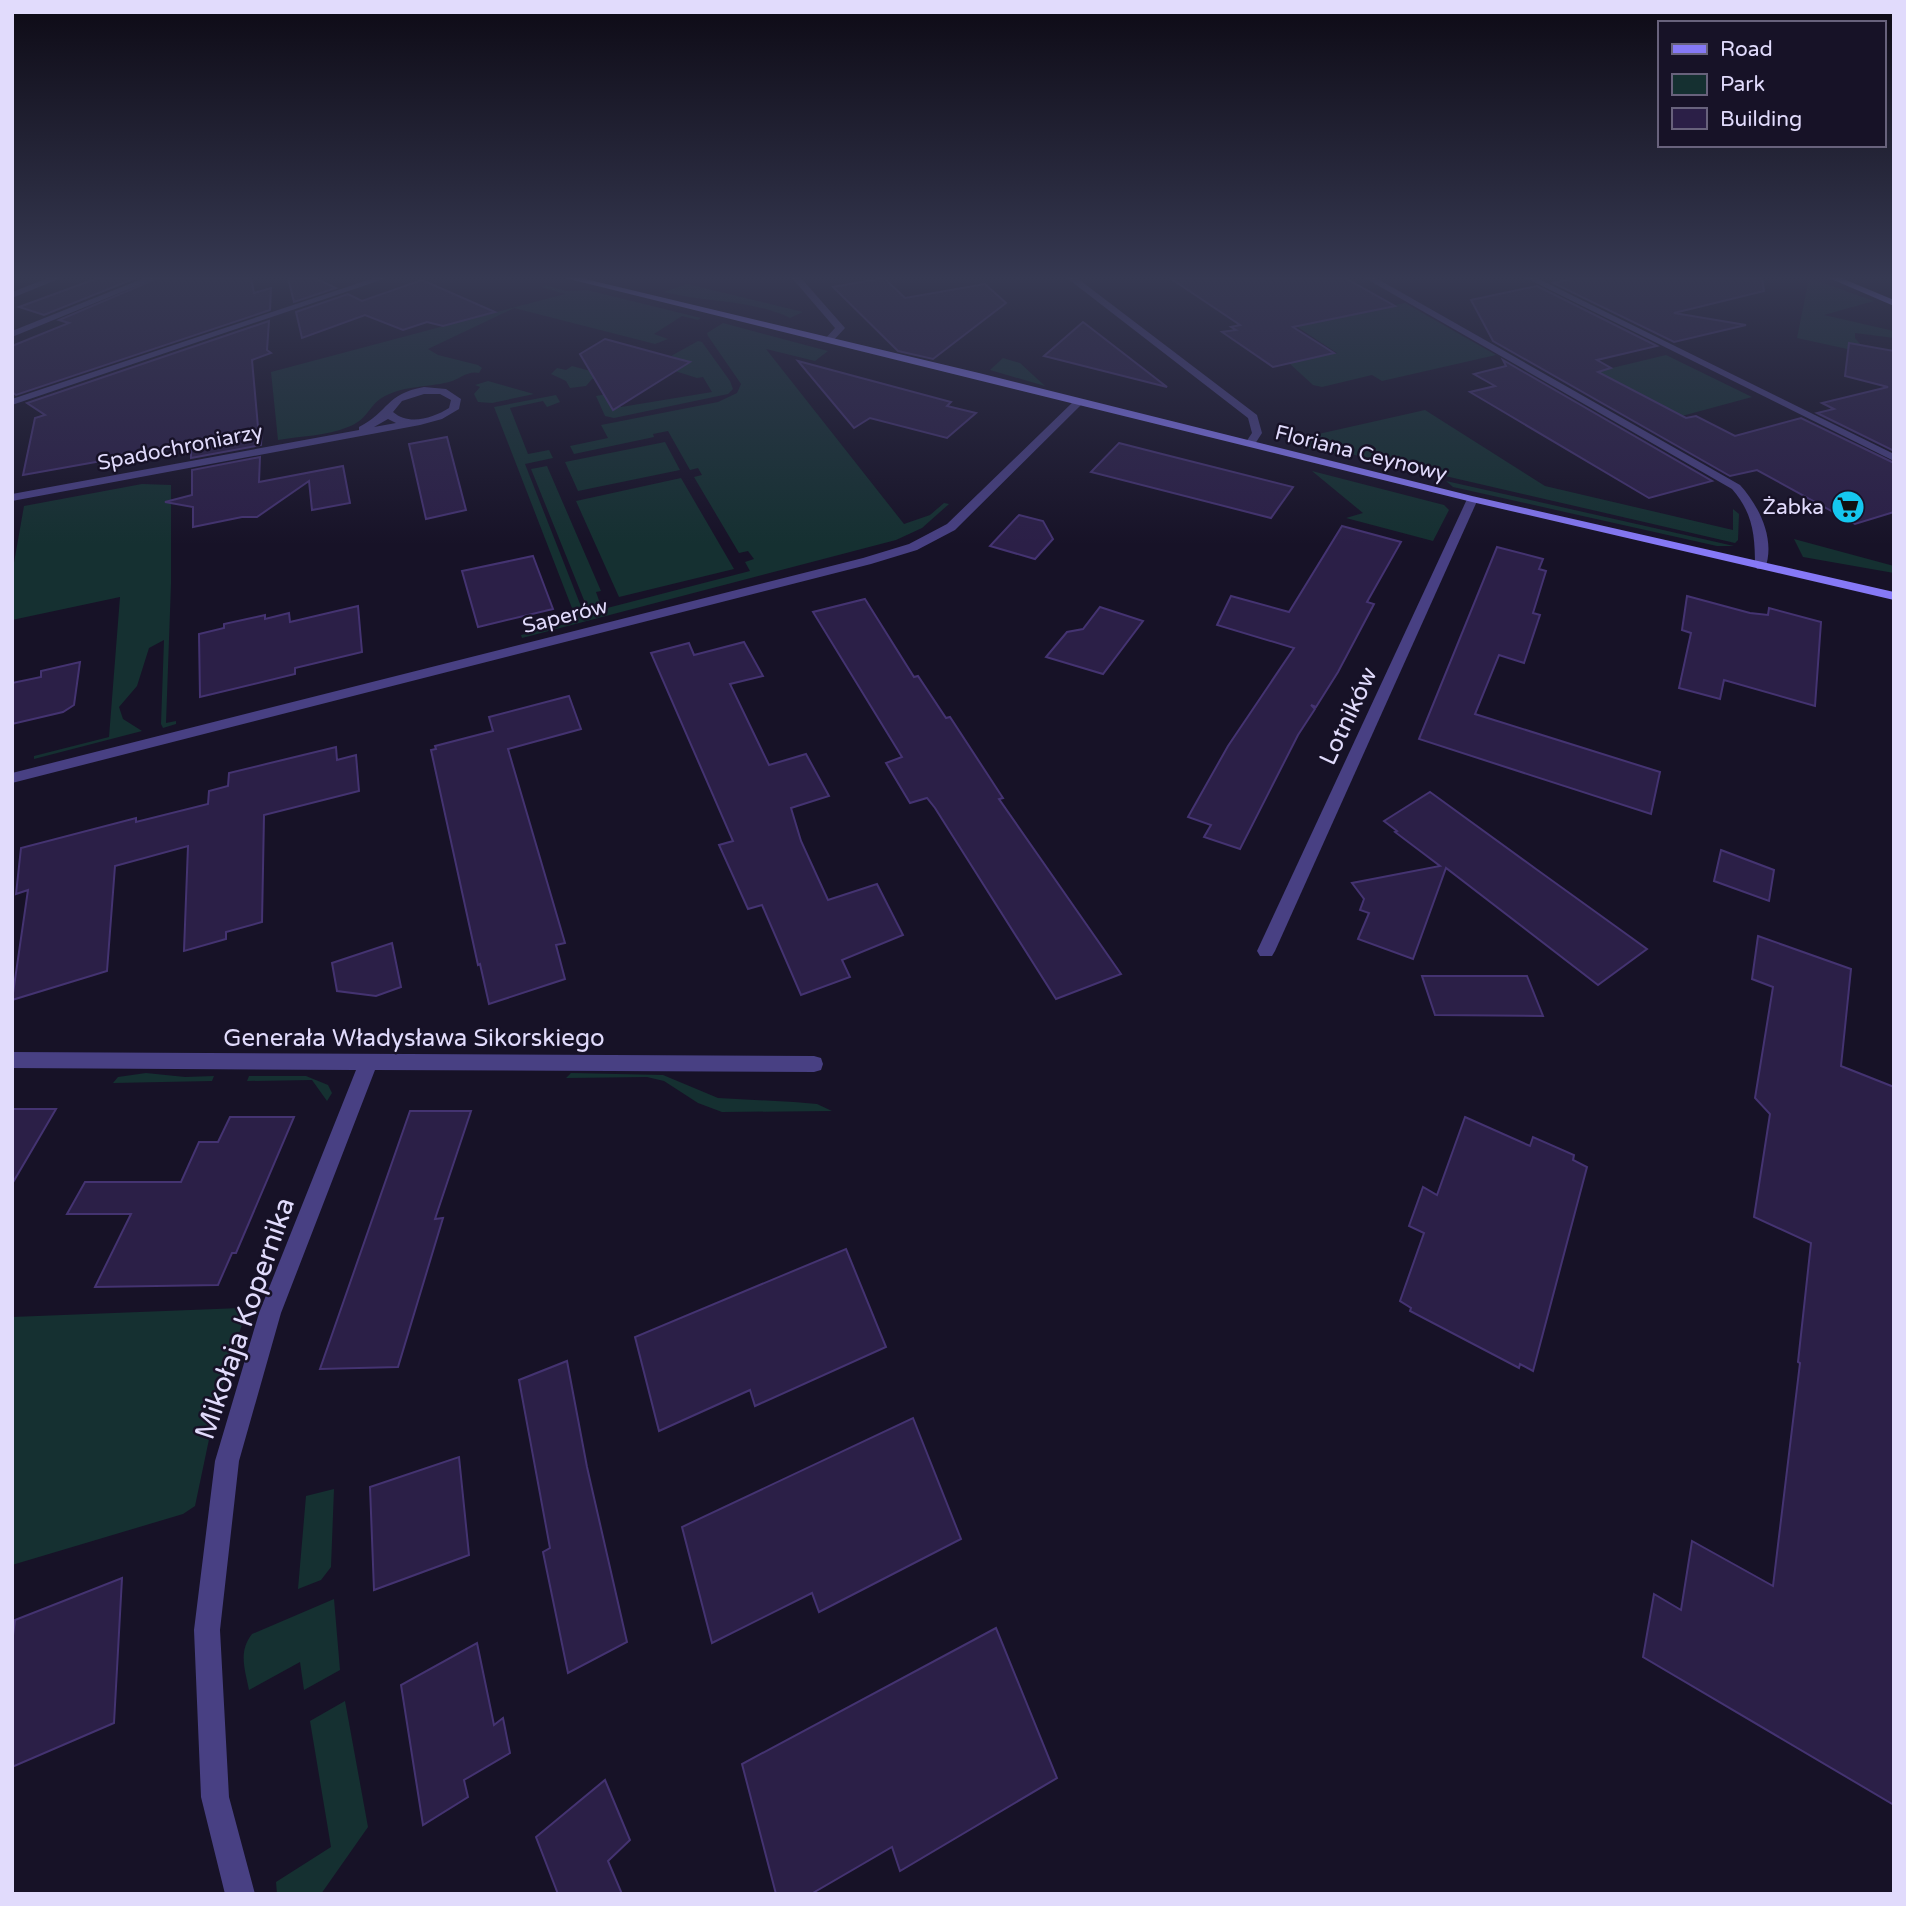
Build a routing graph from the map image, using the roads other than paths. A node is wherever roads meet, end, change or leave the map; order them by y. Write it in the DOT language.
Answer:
graph roads {
  1 [pos="115,367"];
  2 [pos="938,367"];
  3 [pos="1187,367"];
  4 [pos="1525,367"];
  5 [pos="1710,367"];
  6 [pos="13,401"];
  7 [pos="1079,402"];
  8 [pos="387,413"];
  9 [pos="420,422"];
  10 [pos="355,434"];
  11 [pos="1249,445"];
  12 [pos="1894,458"];
  13 [pos="12,498"];
  14 [pos="1472,499"];
  15 [pos="1761,566"];
  16 [pos="1860,587"];
  17 [pos="1894,590"];
  18 [pos="1894,596"];
  19 [pos="12,778"];
  20 [pos="1266,951"];
  21 [pos="12,1059"];
  22 [pos="369,1061"];
  23 [pos="814,1064"];
  24 [pos="240,1894"];
  1 -- 6 [label="street"];
  2 -- 7 [label="street, Floriana Ceynowy"];
  3 -- 11 [label="street"];
  4 -- 15 [label="street"];
  5 -- 12 [label="street"];
  7 -- 11 [label="street, Floriana Ceynowy"];
  7 -- 19 [label="street, Saperów"];
  8 -- 9 [label="street"];
  8 -- 9 [label="street, Spadochroniarzy"];
  8 -- 10 [label="street, Spadochroniarzy"];
  9 -- 10 [label="street, Spadochroniarzy"];
  10 -- 13 [label="street, Spadochroniarzy"];
  11 -- 14 [label="street, Floriana Ceynowy"];
  14 -- 15 [label="street, Floriana Ceynowy"];
  14 -- 20 [label="street, Lotników"];
  15 -- 16 [label="street, Floriana Ceynowy"];
  16 -- 17 [label="street, Floriana Ceynowy"];
  16 -- 18 [label="street, Floriana Ceynowy"];
  21 -- 22 [label="street, Generała Władysława Sikorskiego"];
  22 -- 23 [label="street, Generała Władysława Sikorskiego"];
  22 -- 24 [label="street, Mikołaja Kopernika"];
}
